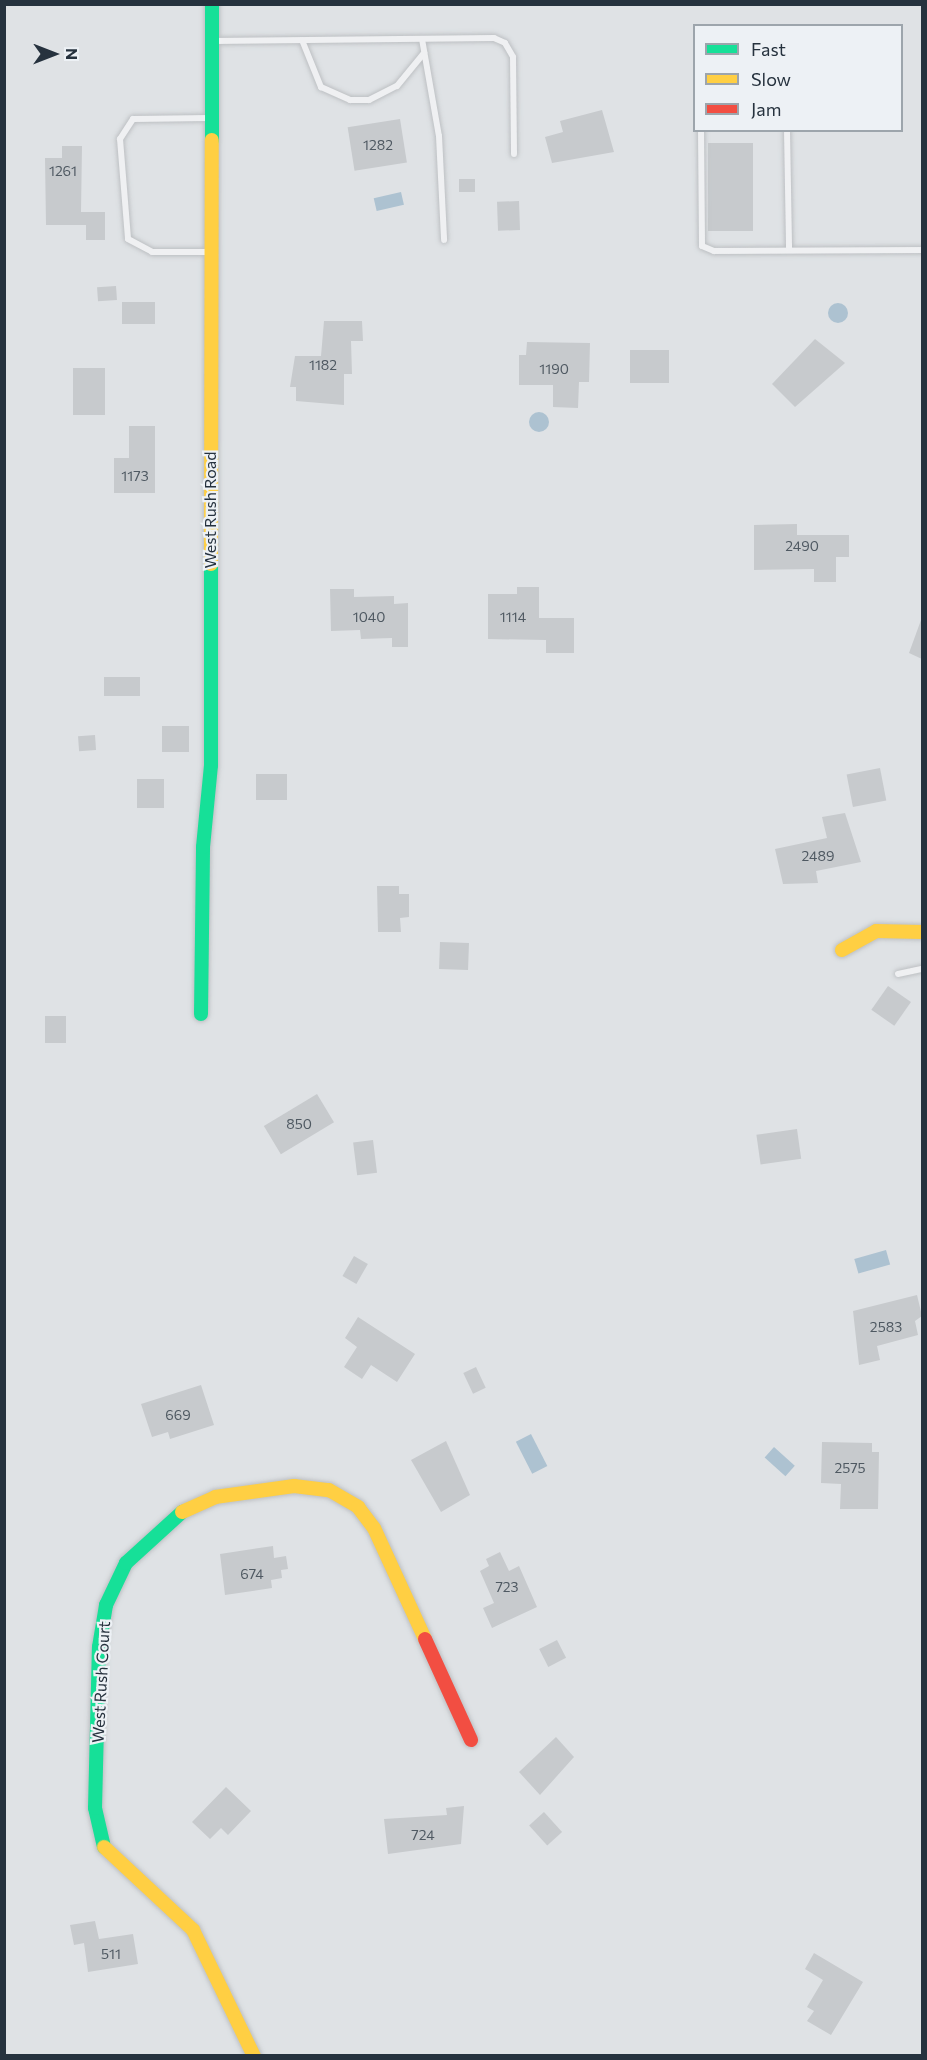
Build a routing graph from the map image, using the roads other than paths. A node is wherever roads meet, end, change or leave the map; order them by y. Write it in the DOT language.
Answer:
graph roads {
  1 [pos="212,4"];
  2 [pos="422,39"];
  3 [pos="302,40"];
  4 [pos="212,41"];
  5 [pos="424,53"];
  6 [pos="212,118"];
  7 [pos="701,132"];
  8 [pos="787,132"];
  9 [pos="514,154"];
  10 [pos="444,240"];
  11 [pos="789,249"];
  12 [pos="922,250"];
  13 [pos="212,252"];
  14 [pos="922,932"];
  15 [pos="842,950"];
  16 [pos="922,969"];
  17 [pos="898,974"];
  18 [pos="201,1014"];
  19 [pos="471,1740"];
  20 [pos="254,2055"];
  1 -- 4 [label="street, West Rush Road"];
  2 -- 3 [label="lane"];
  2 -- 5 [label="lane"];
  2 -- 9 [label="lane"];
  3 -- 4 [label="lane"];
  3 -- 5 [label="lane"];
  4 -- 6 [label="street, West Rush Road"];
  5 -- 10 [label="lane"];
  6 -- 13 [label="street, West Rush Road"];
  6 -- 13 [label="lane"];
  7 -- 11 [label="lane"];
  8 -- 11 [label="lane"];
  11 -- 12 [label="lane"];
  13 -- 18 [label="street, West Rush Road"];
  14 -- 15 [label="street"];
  16 -- 17 [label="lane"];
  19 -- 20 [label="street, West Rush Court"];
}
